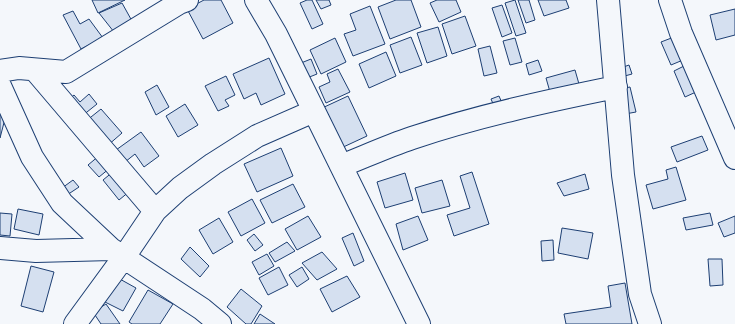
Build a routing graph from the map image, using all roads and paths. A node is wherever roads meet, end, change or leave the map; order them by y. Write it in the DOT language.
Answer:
graph roads {
  1 [pos="187,0"];
  2 [pos="256,0"];
  3 [pos="608,0"];
  4 [pos="670,0"];
  5 [pos="35,70"];
  6 [pos="0,71"];
  7 [pos="0,86"];
  8 [pos="616,87"];
  9 [pos="314,111"];
  10 [pos="735,158"];
  11 [pos="341,166"];
  12 [pos="155,211"];
  13 [pos="0,248"];
  14 [pos="118,253"];
  15 [pos="75,324"];
  16 [pos="220,324"];
  17 [pos="419,324"];
  18 [pos="650,324"];
  1 -- 5 [label="street"];
  2 -- 9 [label="street"];
  3 -- 8 [label="street"];
  4 -- 10 [label="street"];
  5 -- 6 [label="street"];
  5 -- 12 [label="street"];
  7 -- 14 [label="street"];
  8 -- 11 [label="street"];
  8 -- 18 [label="street"];
  9 -- 11 [label="street"];
  9 -- 12 [label="street"];
  11 -- 17 [label="street"];
  12 -- 14 [label="street"];
  13 -- 14 [label="street"];
  14 -- 15 [label="street"];
  14 -- 16 [label="street"];
}
